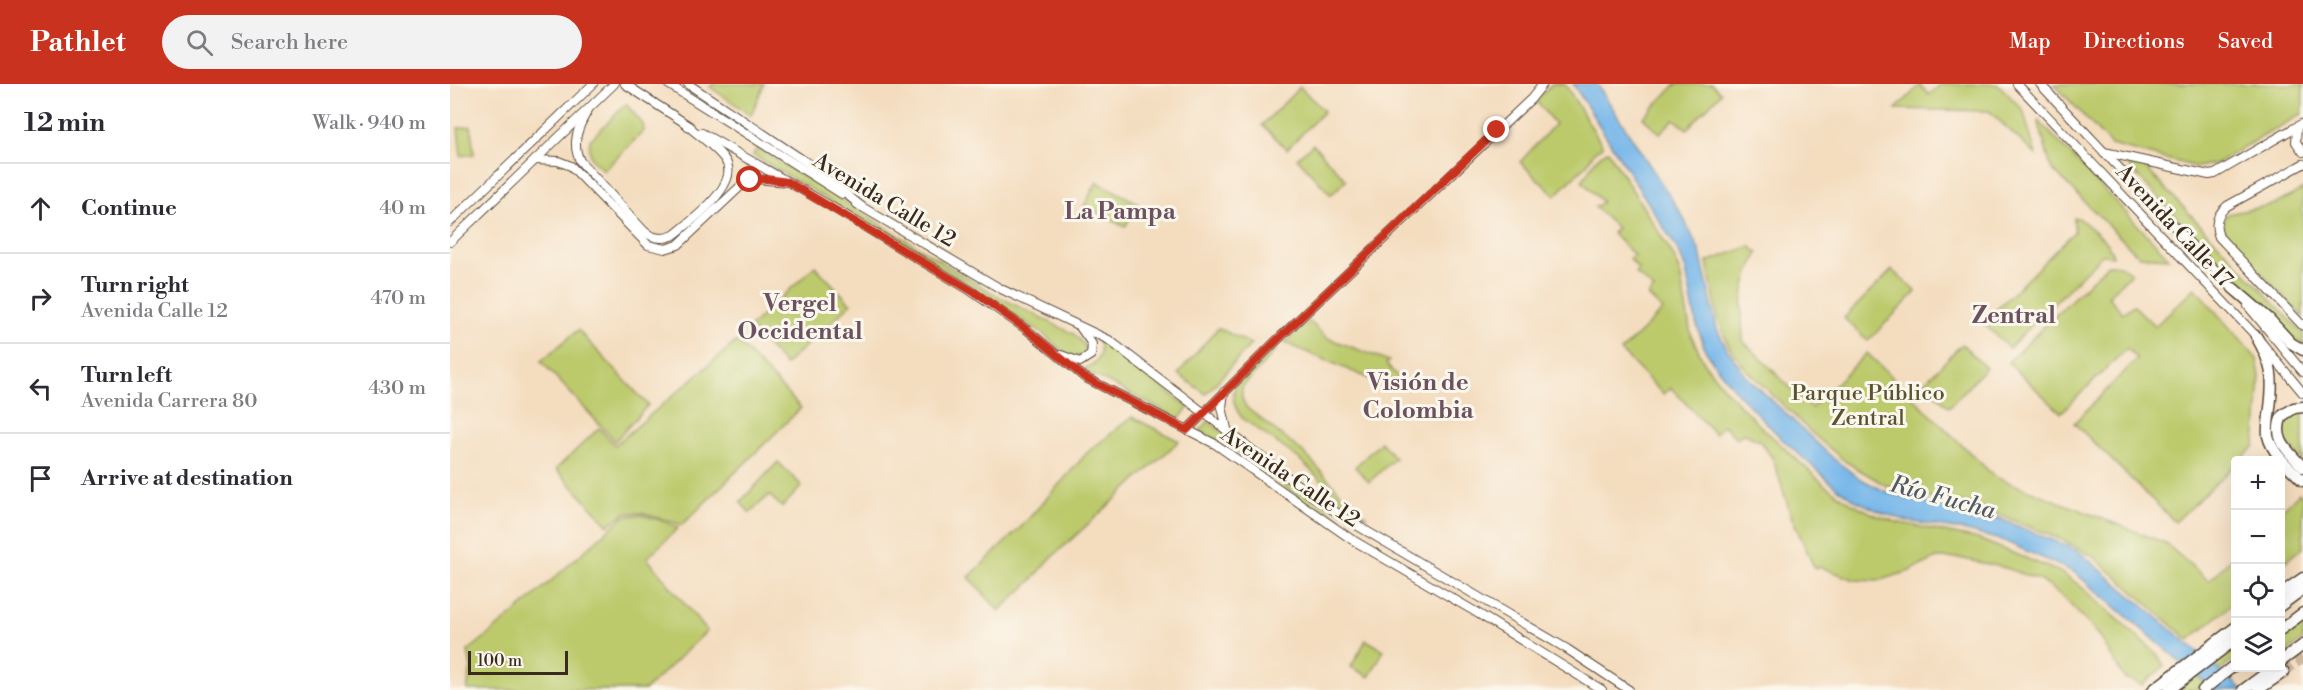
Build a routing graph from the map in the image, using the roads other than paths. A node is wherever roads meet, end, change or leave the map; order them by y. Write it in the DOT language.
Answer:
graph roads {
  1 [pos="582,84"];
  2 [pos="593,84"];
  3 [pos="614,84"];
  4 [pos="625,84"];
  5 [pos="668,84"];
  6 [pos="688,84"];
  7 [pos="1543,84"];
  8 [pos="2017,84"];
  9 [pos="2040,84"];
  10 [pos="583,94"];
  11 [pos="588,110"];
  12 [pos="687,125"];
  13 [pos="2300,125"];
  14 [pos="2104,152"];
  15 [pos="2303,152"];
  16 [pos="535,160"];
  17 [pos="2303,164"];
  18 [pos="788,182"];
  19 [pos="861,206"];
  20 [pos="450,222"];
  21 [pos="450,242"];
  22 [pos="2233,288"];
  23 [pos="1076,324"];
  24 [pos="2303,326"];
  25 [pos="2256,336"];
  26 [pos="1047,346"];
  27 [pos="2303,350"];
  28 [pos="2303,372"];
  29 [pos="1224,392"];
  30 [pos="2303,393"];
  31 [pos="2303,407"];
  32 [pos="1204,412"];
  33 [pos="1187,430"];
  34 [pos="1228,431"];
  35 [pos="2303,467"];
  36 [pos="2303,481"];
  37 [pos="2303,578"];
  38 [pos="2303,589"];
  39 [pos="2285,591"];
  40 [pos="2285,602"];
  41 [pos="2303,613"];
  42 [pos="2285,626"];
  43 [pos="2231,631"];
  44 [pos="2231,641"];
  45 [pos="2303,645"];
  46 [pos="2209,653"];
  47 [pos="2285,662"];
  48 [pos="2231,668"];
  49 [pos="2271,672"];
  50 [pos="2274,672"];
  51 [pos="2178,677"];
  52 [pos="2244,689"];
  53 [pos="1602,690"];
  54 [pos="1629,690"];
  55 [pos="2153,690"];
  56 [pos="2169,690"];
  57 [pos="2203,690"];
  58 [pos="2258,690"];
  1 -- 10 [label="main road"];
  2 -- 10 [label="main road"];
  3 -- 11 [label="main road"];
  4 -- 12 [label="main road, Avenida Calle 12"];
  5 -- 19 [label="main road, Avenida Calle 12"];
  6 -- 19 [label="main road"];
  7 -- 29 [label="main road"];
  8 -- 25 [label="main road, Avenida Calle 17"];
  9 -- 14 [label="main road, Avenida Calle 17"];
  10 -- 20 [label="main road"];
  11 -- 12 [label="main road"];
  11 -- 16 [label="main road"];
  12 -- 18 [label="main road, Avenida Calle 12"];
  13 -- 14 [label="main road"];
  13 -- 15 [label="main road"];
  14 -- 22 [label="main road, Avenida Calle 17"];
  16 -- 18 [label="main road"];
  16 -- 21 [label="main road"];
  17 -- 24 [label="main road"];
  18 -- 26 [label="main road, Avenida Calle 12"];
  19 -- 23 [label="main road, Avenida Calle 12"];
  22 -- 27 [label="highway"];
  22 -- 28 [label="main road, Avenida Calle 17"];
  23 -- 26 [label="main road"];
  23 -- 32 [label="main road, Avenida Calle 12"];
  25 -- 30 [label="main road, Avenida Calle 17"];
  25 -- 36 [label="highway"];
  26 -- 33 [label="main road, Avenida Calle 12"];
  29 -- 32 [label="main road"];
  29 -- 34 [label="main road"];
  31 -- 35 [label="highway"];
  32 -- 33 [label="main road"];
  32 -- 34 [label="main road, Avenida Calle 12"];
  33 -- 53 [label="main road, Avenida Calle 12"];
  34 -- 54 [label="main road, Avenida Calle 12"];
  37 -- 39 [label="highway"];
  38 -- 40 [label="highway"];
  41 -- 42 [label="highway"];
  43 -- 46 [label="highway"];
  44 -- 46 [label="highway"];
  45 -- 47 [label="highway"];
  46 -- 51 [label="highway"];
  48 -- 57 [label="highway"];
  49 -- 52 [label="highway"];
  50 -- 58 [label="highway"];
  51 -- 55 [label="highway"];
  51 -- 56 [label="highway"];
}
